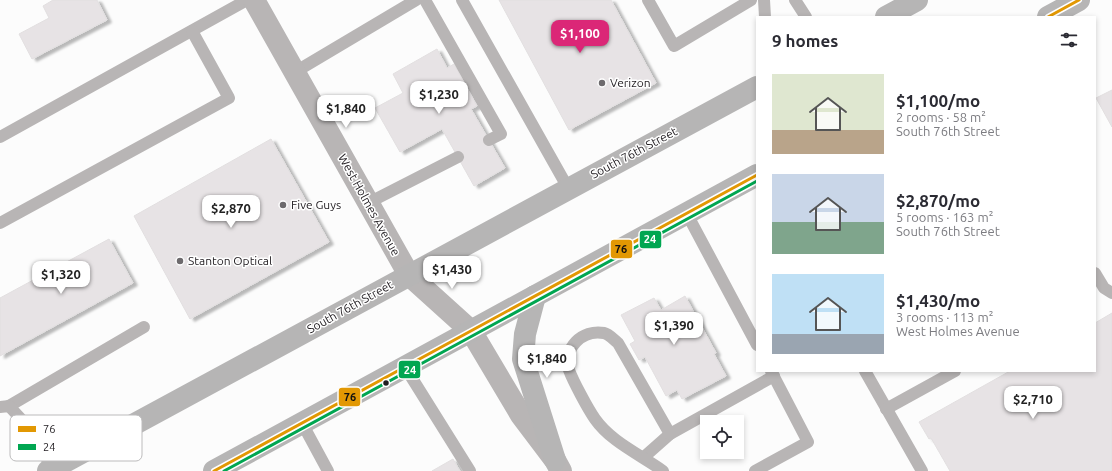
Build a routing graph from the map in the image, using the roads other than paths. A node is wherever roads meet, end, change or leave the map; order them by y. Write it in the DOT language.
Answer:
graph roads {
  1 [pos="247,0"];
  2 [pos="254,0"];
  3 [pos="416,0"];
  4 [pos="426,0"];
  5 [pos="462,0"];
  6 [pos="648,0"];
  7 [pos="751,0"];
  8 [pos="764,0"];
  9 [pos="795,0"];
  10 [pos="1079,0"];
  11 [pos="766,16"];
  12 [pos="805,16"];
  13 [pos="1050,16"];
  14 [pos="192,31"];
  15 [pos="295,72"];
  16 [pos="756,88"];
  17 [pos="0,137"];
  18 [pos="489,140"];
  19 [pos="458,157"];
  20 [pos="756,177"];
  21 [pos="568,188"];
  22 [pos="368,203"];
  23 [pos="687,214"];
  24 [pos="0,223"];
  25 [pos="1096,274"];
  26 [pos="409,275"];
  27 [pos="1106,289"];
  28 [pos="535,296"];
  29 [pos="144,327"];
  30 [pos="472,331"];
  31 [pos="756,343"];
  32 [pos="405,367"];
  33 [pos="866,372"];
  34 [pos="953,372"];
  35 [pos="772,374"];
  36 [pos="5,406"];
  37 [pos="886,409"];
  38 [pos="15,415"];
  39 [pos="142,423"];
  40 [pos="302,423"];
  41 [pos="670,434"];
  42 [pos="644,457"];
  43 [pos="73,461"];
  44 [pos="558,466"];
  45 [pos="60,468"];
  46 [pos="214,471"];
  47 [pos="328,471"];
  48 [pos="470,471"];
  49 [pos="663,471"];
  50 [pos="756,471"];
  51 [pos="922,471"];
  1 -- 14 [label="lane"];
  2 -- 15 [label="street, West Holmes Avenue"];
  3 -- 15 [label="lane"];
  4 -- 18 [label="lane"];
  5 -- 21 [label="lane"];
  6 -- 7 [label="lane"];
  8 -- 11 [label="lane"];
  9 -- 12 [label="lane"];
  10 -- 13 [label="main road"];
  14 -- 17 [label="lane"];
  14 -- 24 [label="lane"];
  15 -- 22 [label="street, West Holmes Avenue"];
  16 -- 21 [label="main road, South 76th Street"];
  19 -- 22 [label="lane"];
  20 -- 23 [label="main road"];
  21 -- 26 [label="main road, South 76th Street"];
  22 -- 26 [label="street, West Holmes Avenue"];
  23 -- 28 [label="main road"];
  23 -- 31 [label="lane"];
  25 -- 27 [label="lane"];
  26 -- 30 [label="street, West Holmes Avenue"];
  26 -- 39 [label="main road, South 76th Street"];
  28 -- 30 [label="main road"];
  28 -- 44 [label="main road"];
  29 -- 36 [label="lane"];
  30 -- 32 [label="main road"];
  30 -- 44 [label="street, West Holmes Avenue"];
  32 -- 40 [label="main road"];
  32 -- 48 [label="lane"];
  33 -- 37 [label="lane"];
  34 -- 37 [label="lane"];
  35 -- 41 [label="lane"];
  35 -- 50 [label="lane"];
  36 -- 38 [label="lane"];
  37 -- 51 [label="lane"];
  40 -- 46 [label="main road"];
  40 -- 47 [label="lane"];
  41 -- 42 [label="lane"];
  41 -- 42 [label="lane"];
  42 -- 49 [label="lane"];
  43 -- 45 [label="main road, South 76th Street"];
}
